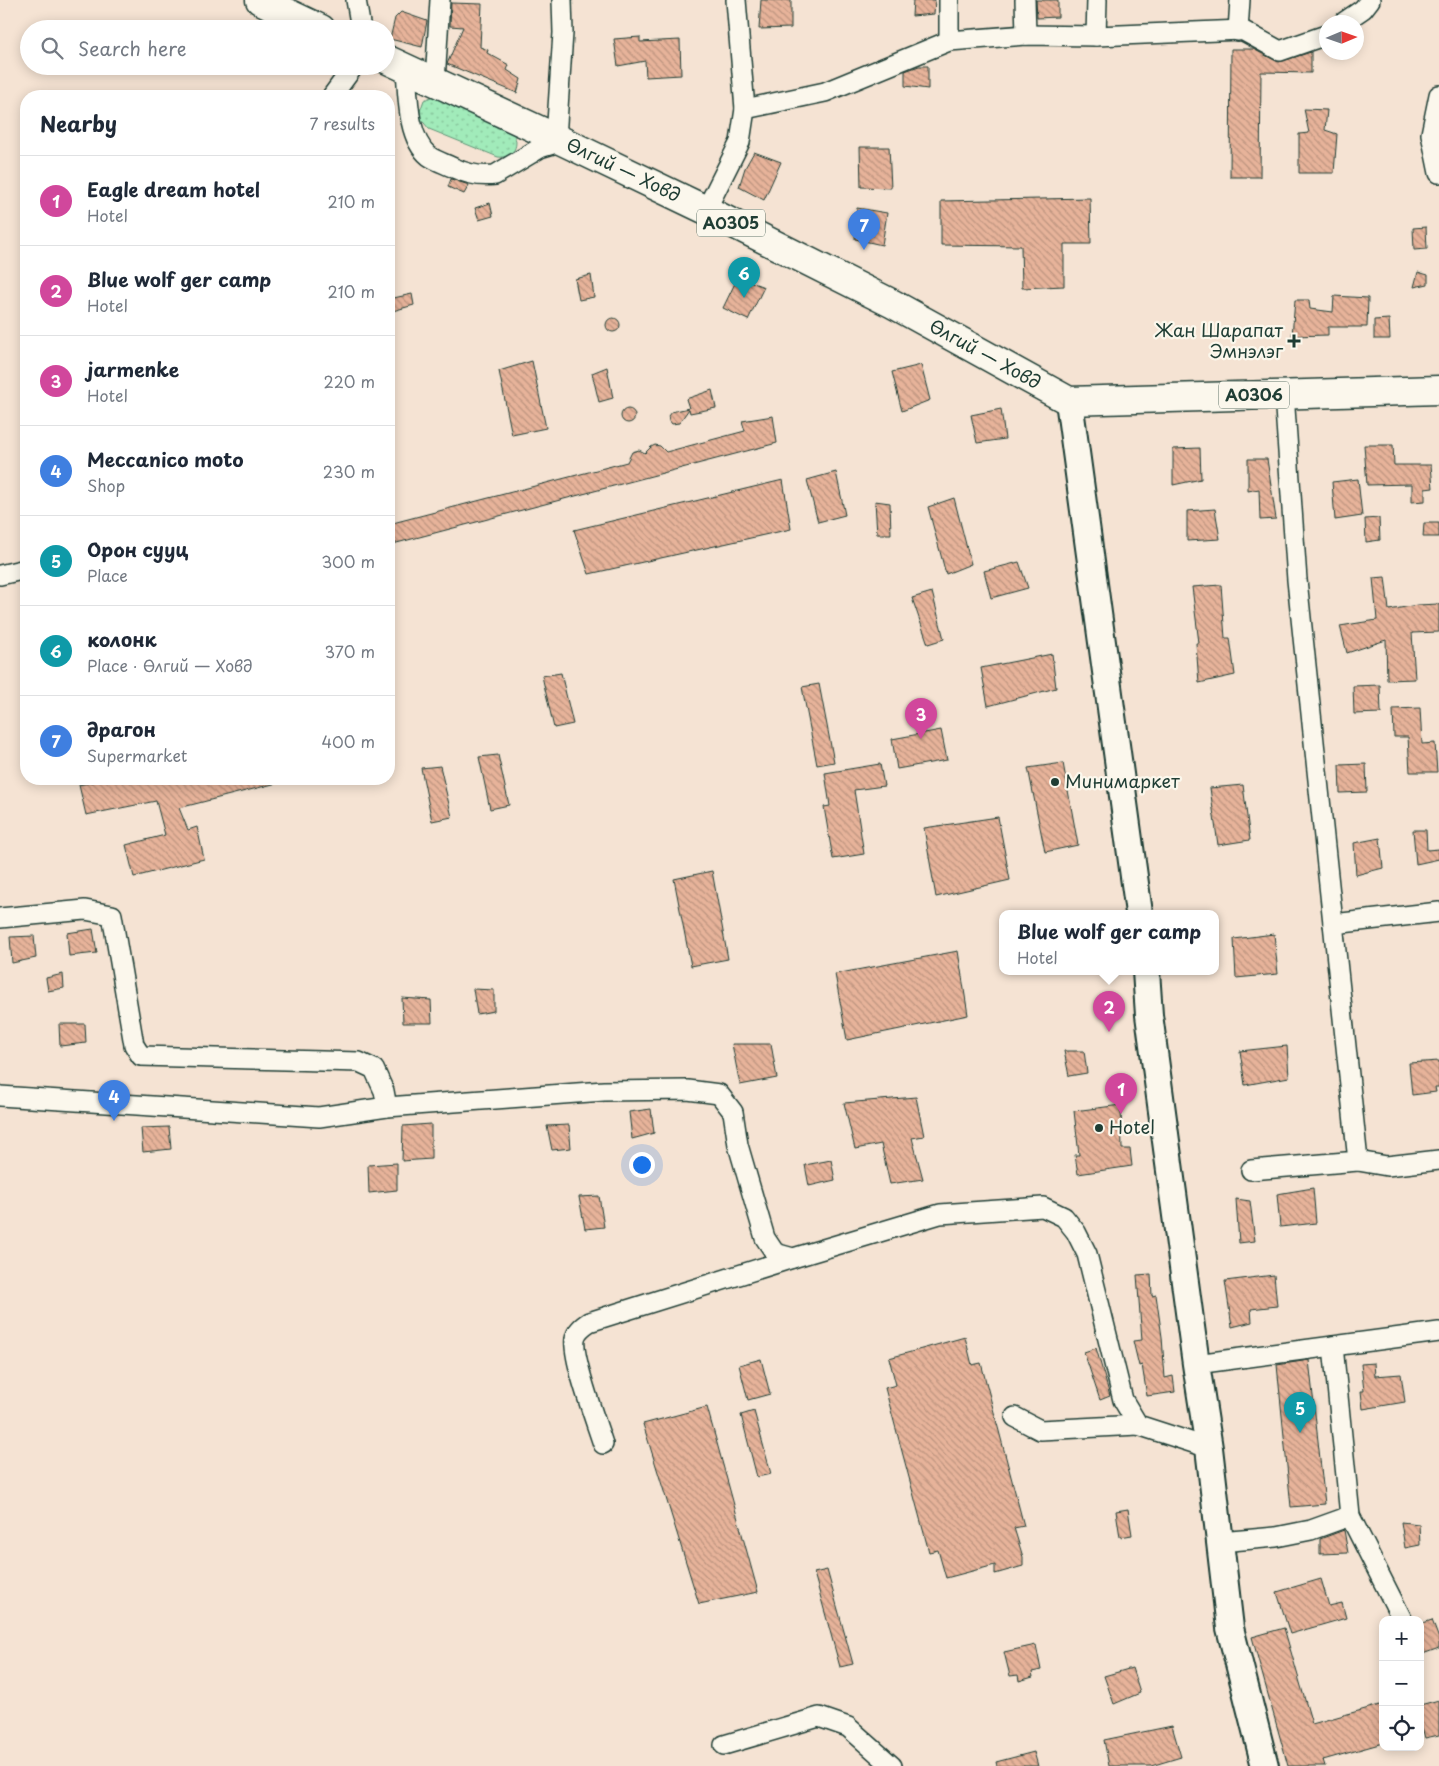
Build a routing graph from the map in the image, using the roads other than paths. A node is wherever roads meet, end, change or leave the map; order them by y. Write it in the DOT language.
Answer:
graph roads {
  1 [pos="260,0"];
  2 [pos="356,0"];
  3 [pos="440,0"];
  4 [pos="562,0"];
  5 [pos="736,0"];
  6 [pos="949,0"];
  7 [pos="1025,0"];
  8 [pos="1098,0"];
  9 [pos="1240,0"];
  10 [pos="1370,0"];
  11 [pos="1355,15"];
  12 [pos="302,20"];
  13 [pos="359,20"];
  14 [pos="1238,31"];
  15 [pos="1026,36"];
  16 [pos="1096,36"];
  17 [pos="1319,37"];
  18 [pos="949,41"];
  19 [pos="396,64"];
  20 [pos="347,75"];
  21 [pos="435,82"];
  22 [pos="336,90"];
  23 [pos="1439,95"];
  24 [pos="745,109"];
  25 [pos="560,139"];
  26 [pos="1439,173"];
  27 [pos="706,210"];
  28 [pos="1439,390"];
  29 [pos="1284,394"];
  30 [pos="1070,401"];
  31 [pos="20,570"];
  32 [pos="0,575"];
  33 [pos="1139,910"];
  34 [pos="1439,912"];
  35 [pos="0,918"];
  36 [pos="1333,924"];
  37 [pos="1146,975"];
  38 [pos="0,1096"];
  39 [pos="387,1107"];
  40 [pos="1439,1160"];
  41 [pos="1358,1161"];
  42 [pos="1252,1170"];
  43 [pos="793,1258"];
  44 [pos="1439,1332"];
  45 [pos="1333,1346"];
  46 [pos="1196,1364"];
  47 [pos="1015,1417"];
  48 [pos="1138,1425"];
  49 [pos="603,1444"];
  50 [pos="1210,1448"];
  51 [pos="1350,1516"];
  52 [pos="1220,1542"];
  53 [pos="1400,1616"];
  54 [pos="724,1745"];
  55 [pos="892,1766"];
  56 [pos="1265,1766"];
  1 -- 12 [label="highway"];
  2 -- 13 [label="street"];
  3 -- 21 [label="street"];
  4 -- 25 [label="street"];
  5 -- 24 [label="street"];
  6 -- 18 [label="street"];
  7 -- 15 [label="street"];
  8 -- 16 [label="street"];
  9 -- 14 [label="street"];
  10 -- 11 [label="street"];
  14 -- 16 [label="street"];
  14 -- 17 [label="street"];
  15 -- 16 [label="street"];
  15 -- 18 [label="street"];
  18 -- 24 [label="street"];
  19 -- 21 [label="highway, Өлгий — Ховд / A0305"];
  19 -- 25 [label="street"];
  20 -- 22 [label="street"];
  21 -- 25 [label="highway, Өлгий — Ховд / A0305"];
  23 -- 26 [label="street"];
  24 -- 27 [label="street"];
  25 -- 27 [label="highway, Өлгий — Ховд / A0305"];
  27 -- 30 [label="highway, Өлгий — Ховд / A0305"];
  28 -- 29 [label="highway, A0306"];
  29 -- 30 [label="highway, A0306"];
  29 -- 36 [label="street"];
  30 -- 33 [label="main road"];
  31 -- 32 [label="street"];
  34 -- 36 [label="street"];
  35 -- 39 [label="street"];
  36 -- 41 [label="street"];
  37 -- 46 [label="main road"];
  38 -- 39 [label="street"];
  39 -- 43 [label="street"];
  40 -- 41 [label="street"];
  41 -- 42 [label="street"];
  43 -- 48 [label="street"];
  43 -- 49 [label="street"];
  44 -- 45 [label="street"];
  45 -- 46 [label="street"];
  45 -- 51 [label="street"];
  46 -- 50 [label="main road"];
  47 -- 48 [label="street"];
  48 -- 50 [label="street"];
  50 -- 52 [label="main road"];
  51 -- 52 [label="street"];
  51 -- 53 [label="street"];
  52 -- 56 [label="main road"];
  54 -- 55 [label="street"];
}
